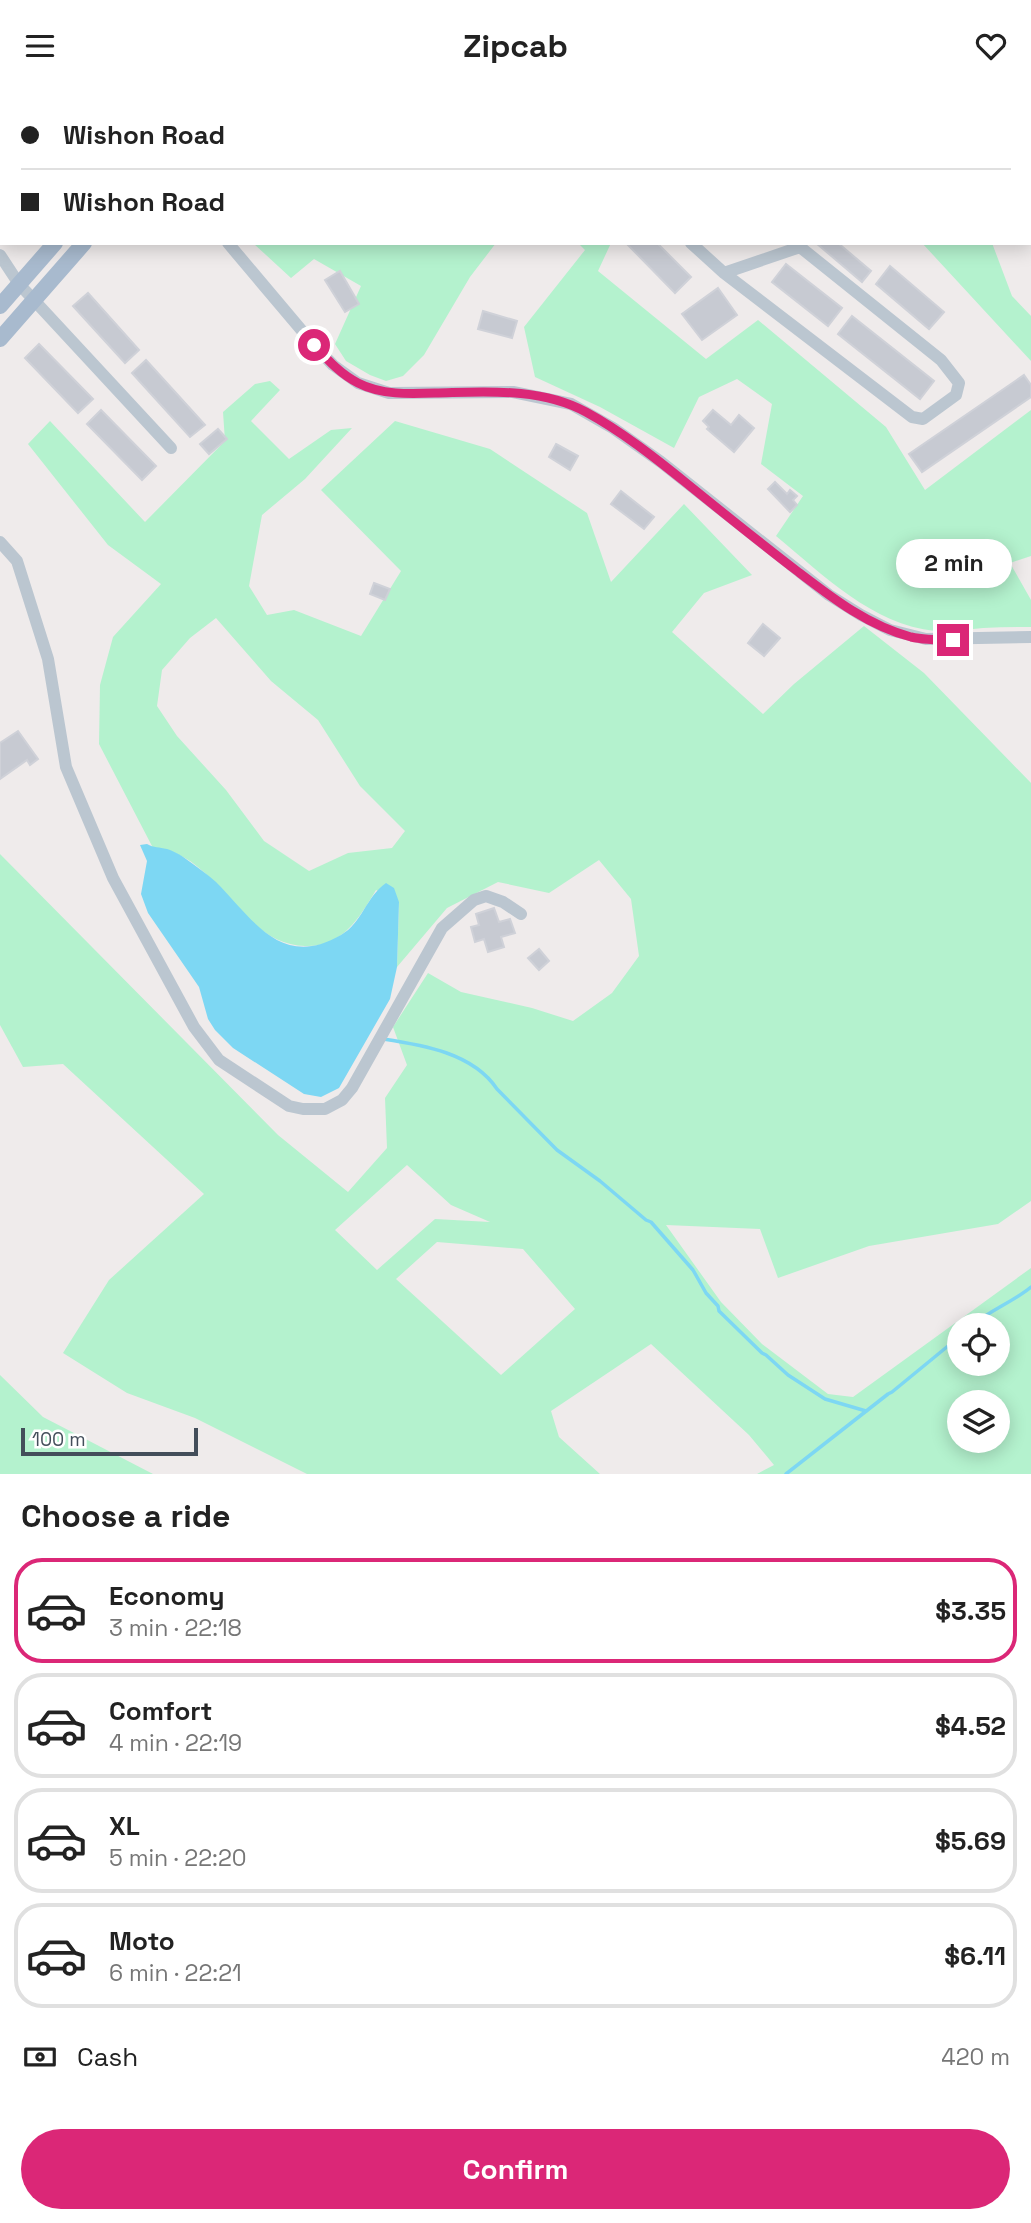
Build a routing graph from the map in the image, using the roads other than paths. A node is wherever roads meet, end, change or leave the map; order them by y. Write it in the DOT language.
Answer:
graph roads {
  1 [pos="53,245"];
  2 [pos="82,245"];
  3 [pos="230,245"];
  4 [pos="693,245"];
  5 [pos="0,255"];
  6 [pos="724,273"];
  7 [pos="19,284"];
  8 [pos="35,299"];
  9 [pos="0,306"];
  10 [pos="0,339"];
  11 [pos="171,448"];
  12 [pos="0,542"];
  13 [pos="1031,637"];
  14 [pos="521,914"];
  1 -- 7 [label="main road"];
  2 -- 8 [label="main road"];
  3 -- 13 [label="street"];
  4 -- 6 [label="street"];
  5 -- 7 [label="street"];
  6 -- 6 [label="street"];
  7 -- 8 [label="street"];
  7 -- 9 [label="main road"];
  8 -- 10 [label="main road"];
  8 -- 11 [label="street"];
  12 -- 14 [label="street"];
}
